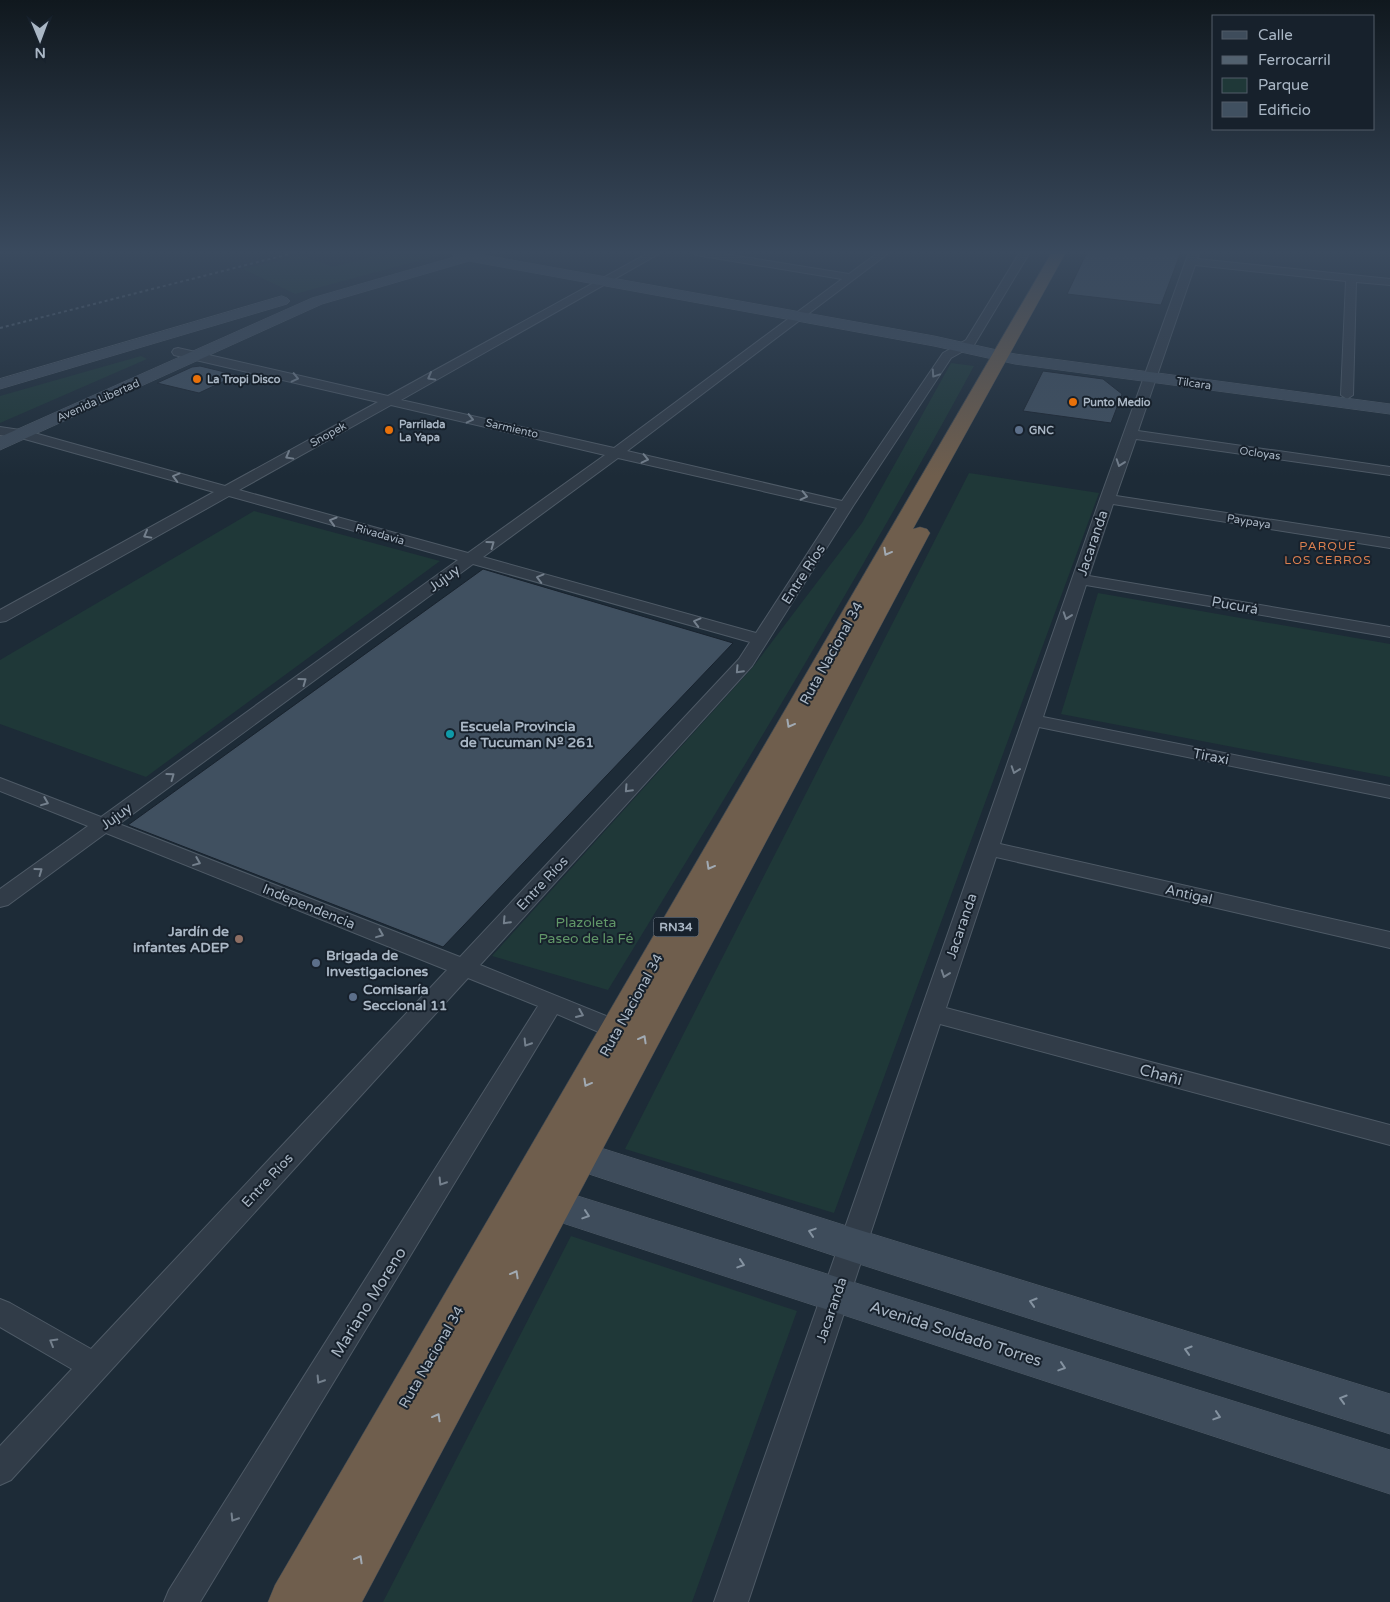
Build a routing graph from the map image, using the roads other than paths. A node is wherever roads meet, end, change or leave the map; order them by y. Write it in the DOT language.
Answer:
graph roads {
  1 [pos="195,327"];
  2 [pos="233,327"];
  3 [pos="260,327"];
  4 [pos="522,327"];
  5 [pos="785,327"];
  6 [pos="869,327"];
  7 [pos="977,327"];
  8 [pos="1022,327"];
  9 [pos="1026,327"];
  10 [pos="1167,327"];
  11 [pos="1349,327"];
  12 [pos="139,343"];
  13 [pos="965,345"];
  14 [pos="178,352"];
  15 [pos="1009,354"];
  16 [pos="196,356"];
  17 [pos="1151,373"];
  18 [pos="0,384"];
  19 [pos="1347,395"];
  20 [pos="390,400"];
  21 [pos="1390,400"];
  22 [pos="1390,409"];
  23 [pos="22,434"];
  24 [pos="1130,434"];
  25 [pos="0,435"];
  26 [pos="616,453"];
  27 [pos="1390,471"];
  28 [pos="226,491"];
  29 [pos="1107,499"];
  30 [pos="846,506"];
  31 [pos="1390,543"];
  32 [pos="471,559"];
  33 [pos="1080,579"];
  34 [pos="0,617"];
  35 [pos="1390,632"];
  36 [pos="760,639"];
  37 [pos="1032,720"];
  38 [pos="0,784"];
  39 [pos="1390,792"];
  40 [pos="104,825"];
  41 [pos="988,848"];
  42 [pos="0,900"];
  43 [pos="1390,940"];
  44 [pos="464,967"];
  45 [pos="552,1002"];
  46 [pos="931,1014"];
  47 [pos="617,1030"];
  48 [pos="1390,1135"];
  49 [pos="565,1152"];
  50 [pos="538,1199"];
  51 [pos="853,1245"];
  52 [pos="836,1294"];
  53 [pos="0,1312"];
  54 [pos="95,1367"];
  55 [pos="1390,1414"];
  56 [pos="0,1469"];
  57 [pos="1390,1472"];
  58 [pos="181,1602"];
  59 [pos="292,1602"];
  60 [pos="336,1602"];
  61 [pos="731,1602"];
  1 -- 12 [label="street"];
  2 -- 14 [label="street, Avenida Libertad"];
  3 -- 16 [label="street, Avenida Libertad"];
  4 -- 20 [label="street, Snopek, one-way"];
  5 -- 26 [label="street, Jujuy"];
  6 -- 13 [label="street, Tilcara"];
  7 -- 13 [label="street, Entre Ríos"];
  8 -- 15 [label="highway, Ruta Nacional 34 / RN34"];
  9 -- 15 [label="highway, Ruta Nacional 34 / RN34"];
  10 -- 17 [label="street, Jacaranda"];
  11 -- 19 [label="street"];
  12 -- 14 [label="street"];
  12 -- 18 [label="street"];
  13 -- 15 [label="street, Tilcara"];
  13 -- 30 [label="street, Entre Ríos, one-way"];
  14 -- 16 [label="street, Sarmiento"];
  14 -- 25 [label="street, Avenida Libertad"];
  15 -- 17 [label="street, Tilcara"];
  15 -- 47 [label="highway, Ruta Nacional 34 / RN34, one-way"];
  49 -- 15 [label="highway, Ruta Nacional 34 / RN34, one-way"];
  16 -- 20 [label="street, Sarmiento, one-way"];
  16 -- 23 [label="street, Avenida Libertad"];
  17 -- 19 [label="street, Tilcara"];
  17 -- 22 [label="street, Tilcara"];
  17 -- 24 [label="street, Jacaranda"];
  19 -- 21 [label="street, Tilcara"];
  20 -- 26 [label="street, Sarmiento, one-way"];
  20 -- 28 [label="street, Snopek, one-way"];
  23 -- 25 [label="street, Avenida Libertad"];
  28 -- 23 [label="street, Rivadavia, one-way"];
  24 -- 27 [label="street, Ocloyas"];
  24 -- 29 [label="street, Jacaranda, one-way"];
  26 -- 30 [label="street, Sarmiento, one-way"];
  32 -- 26 [label="street, Jujuy, one-way"];
  32 -- 28 [label="street, Rivadavia, one-way"];
  28 -- 34 [label="street, Snopek, one-way"];
  29 -- 31 [label="street, Paypaya"];
  29 -- 33 [label="street, Jacaranda"];
  30 -- 36 [label="street, Entre Ríos"];
  36 -- 32 [label="street, Rivadavia, one-way"];
  40 -- 32 [label="street, Jujuy, one-way"];
  33 -- 35 [label="street, Pucurá"];
  33 -- 37 [label="street, Jacaranda, one-way"];
  36 -- 44 [label="street, Entre Ríos, one-way"];
  37 -- 39 [label="street, Tiraxi"];
  37 -- 41 [label="street, Jacaranda, one-way"];
  38 -- 40 [label="street, Independencia, one-way"];
  42 -- 40 [label="street, Jujuy, one-way"];
  40 -- 44 [label="street, Independencia, one-way"];
  41 -- 43 [label="street, Antigal"];
  41 -- 46 [label="street, Jacaranda, one-way"];
  44 -- 45 [label="street, Independencia"];
  44 -- 54 [label="street, Entre Ríos"];
  45 -- 47 [label="street, Independencia, one-way"];
  45 -- 58 [label="street, Mariano Moreno, one-way"];
  46 -- 48 [label="street, Chañi"];
  46 -- 51 [label="street, Jacaranda"];
  47 -- 49 [label="highway, Ruta Nacional 34 / RN34, one-way"];
  49 -- 50 [label="highway, Ruta Nacional 34 / RN34"];
  51 -- 49 [label="street, one-way"];
  50 -- 52 [label="street, Avenida Soldado Torres, one-way"];
  50 -- 59 [label="highway, Ruta Nacional 34 / RN34"];
  60 -- 50 [label="highway, Ruta Nacional 34 / RN34, one-way"];
  51 -- 52 [label="street, Jacaranda"];
  55 -- 51 [label="street, one-way"];
  52 -- 57 [label="street, Avenida Soldado Torres, one-way"];
  52 -- 61 [label="street, Jacaranda"];
  54 -- 53 [label="street, one-way"];
  54 -- 56 [label="street, Entre Ríos"];
}
